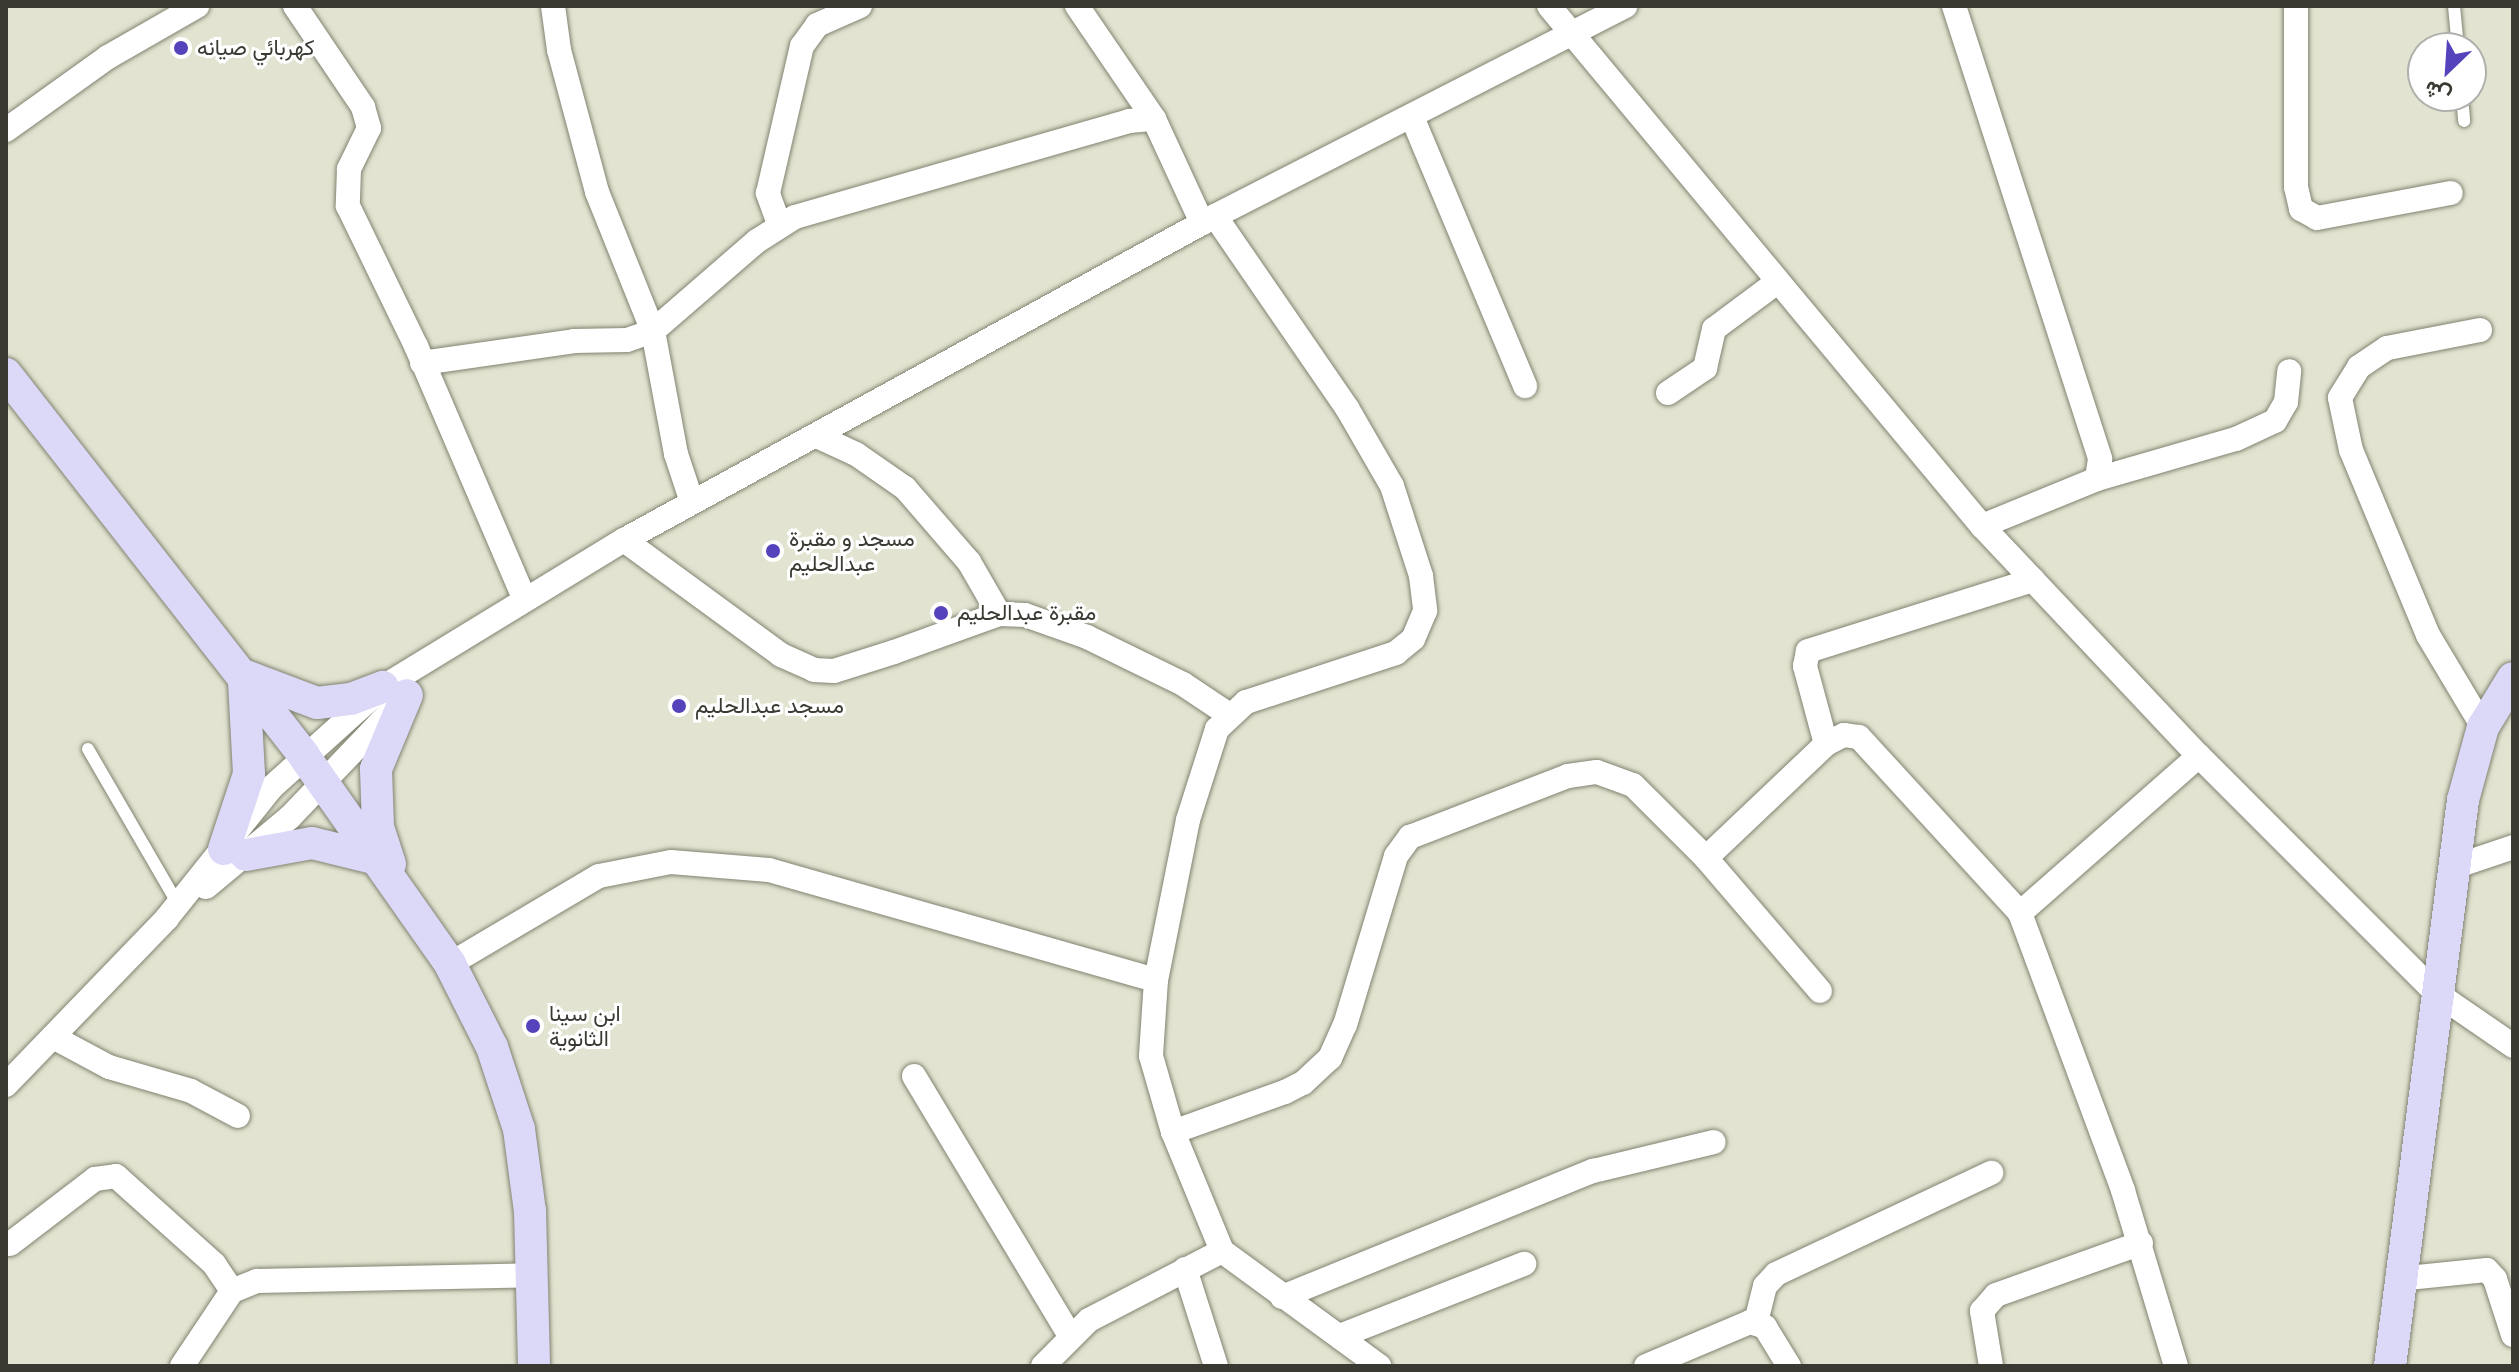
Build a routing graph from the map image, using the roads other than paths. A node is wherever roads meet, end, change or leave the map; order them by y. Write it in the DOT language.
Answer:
graph roads {
  1 [pos="197,6"];
  2 [pos="295,6"];
  3 [pos="553,6"];
  4 [pos="860,6"];
  5 [pos="1077,6"];
  6 [pos="1549,6"];
  7 [pos="1625,6"];
  8 [pos="1954,6"];
  9 [pos="2296,6"];
  10 [pos="2454,6"];
  11 [pos="2456,32"];
  12 [pos="1571,36"];
  13 [pos="2463,112"];
  14 [pos="1412,117"];
  15 [pos="1154,119"];
  16 [pos="2464,121"];
  17 [pos="6,130"];
  18 [pos="2451,193"];
  19 [pos="1209,219"];
  20 [pos="779,224"];
  21 [pos="1777,282"];
  22 [pos="2480,330"];
  23 [pos="653,331"];
  24 [pos="422,363"];
  25 [pos="2289,371"];
  26 [pos="6,374"];
  27 [pos="1525,386"];
  28 [pos="1668,393"];
  29 [pos="817,436"];
  30 [pos="2097,479"];
  31 [pos="692,502"];
  32 [pos="1982,526"];
  33 [pos="624,540"];
  34 [pos="2033,580"];
  35 [pos="524,598"];
  36 [pos="999,614"];
  37 [pos="240,676"];
  38 [pos="2513,678"];
  39 [pos="395,691"];
  40 [pos="1228,714"];
  41 [pos="2483,727"];
  42 [pos="1826,744"];
  43 [pos="88,749"];
  44 [pos="2199,756"];
  45 [pos="313,768"];
  46 [pos="2513,847"];
  47 [pos="235,852"];
  48 [pos="1706,858"];
  49 [pos="377,859"];
  50 [pos="2454,867"];
  51 [pos="398,890"];
  52 [pos="172,911"];
  53 [pos="2020,913"];
  54 [pos="450,964"];
  55 [pos="1156,980"];
  56 [pos="1820,991"];
  57 [pos="2436,993"];
  58 [pos="53,1037"];
  59 [pos="2513,1046"];
  60 [pos="914,1076"];
  61 [pos="6,1085"];
  62 [pos="238,1116"];
  63 [pos="1173,1132"];
  64 [pos="1714,1142"];
  65 [pos="1991,1173"];
  66 [pos="2141,1243"];
  67 [pos="10,1244"];
  68 [pos="1222,1251"];
  69 [pos="1524,1264"];
  70 [pos="1185,1269"];
  71 [pos="534,1275"];
  72 [pos="2398,1279"];
  73 [pos="232,1291"];
  74 [pos="1282,1297"];
  75 [pos="1756,1322"];
  76 [pos="2513,1335"];
  77 [pos="1070,1336"];
  78 [pos="1340,1336"];
  79 [pos="182,1366"];
  80 [pos="534,1366"];
  81 [pos="1043,1366"];
  82 [pos="1216,1366"];
  83 [pos="1379,1366"];
  84 [pos="1646,1366"];
  85 [pos="1789,1366"];
  86 [pos="1991,1366"];
  87 [pos="2176,1366"];
  88 [pos="2390,1366"];
  1 -- 17 [label="street"];
  2 -- 24 [label="street"];
  3 -- 23 [label="street"];
  4 -- 20 [label="street"];
  5 -- 15 [label="street"];
  6 -- 12 [label="street"];
  7 -- 12 [label="street"];
  8 -- 30 [label="street"];
  9 -- 18 [label="street"];
  10 -- 11 [label="lane"];
  12 -- 14 [label="street"];
  12 -- 21 [label="street"];
  13 -- 16 [label="lane"];
  14 -- 19 [label="street"];
  14 -- 27 [label="street"];
  15 -- 19 [label="street"];
  15 -- 20 [label="street"];
  19 -- 29 [label="street"];
  19 -- 40 [label="street"];
  20 -- 23 [label="street"];
  21 -- 28 [label="street"];
  21 -- 32 [label="street"];
  22 -- 41 [label="street"];
  23 -- 24 [label="street"];
  23 -- 31 [label="street"];
  24 -- 35 [label="street"];
  25 -- 30 [label="street"];
  26 -- 37 [label="street"];
  29 -- 31 [label="street"];
  29 -- 36 [label="street"];
  30 -- 32 [label="street"];
  31 -- 33 [label="street"];
  32 -- 34 [label="street"];
  33 -- 35 [label="street"];
  33 -- 36 [label="street"];
  34 -- 42 [label="street"];
  34 -- 44 [label="street"];
  35 -- 39 [label="street"];
  36 -- 40 [label="street"];
  37 -- 39 [label="street"];
  37 -- 45 [label="street"];
  37 -- 47 [label="street"];
  38 -- 41 [label="street"];
  39 -- 45 [label="street"];
  39 -- 51 [label="street"];
  40 -- 55 [label="street"];
  41 -- 50 [label="street"];
  42 -- 48 [label="street"];
  42 -- 53 [label="street"];
  43 -- 52 [label="lane"];
  44 -- 53 [label="street"];
  44 -- 57 [label="street"];
  45 -- 47 [label="street"];
  45 -- 49 [label="street"];
  46 -- 50 [label="street"];
  47 -- 49 [label="street"];
  47 -- 52 [label="street"];
  48 -- 56 [label="street"];
  48 -- 63 [label="street"];
  49 -- 51 [label="street"];
  50 -- 57 [label="street"];
  51 -- 54 [label="street"];
  52 -- 58 [label="street"];
  53 -- 66 [label="street"];
  54 -- 55 [label="street"];
  54 -- 71 [label="street"];
  55 -- 63 [label="street"];
  57 -- 59 [label="street"];
  57 -- 72 [label="street"];
  58 -- 61 [label="street"];
  58 -- 62 [label="street"];
  60 -- 77 [label="street"];
  63 -- 68 [label="street"];
  64 -- 74 [label="street"];
  65 -- 75 [label="street"];
  66 -- 86 [label="street"];
  66 -- 87 [label="street"];
  67 -- 73 [label="street"];
  68 -- 70 [label="street"];
  68 -- 74 [label="street"];
  69 -- 78 [label="street"];
  70 -- 77 [label="street"];
  70 -- 82 [label="street"];
  71 -- 73 [label="street"];
  71 -- 80 [label="street"];
  72 -- 76 [label="street"];
  72 -- 88 [label="street"];
  73 -- 79 [label="street"];
  74 -- 78 [label="street"];
  75 -- 84 [label="street"];
  75 -- 85 [label="street"];
  77 -- 81 [label="street"];
  78 -- 83 [label="street"];
}
